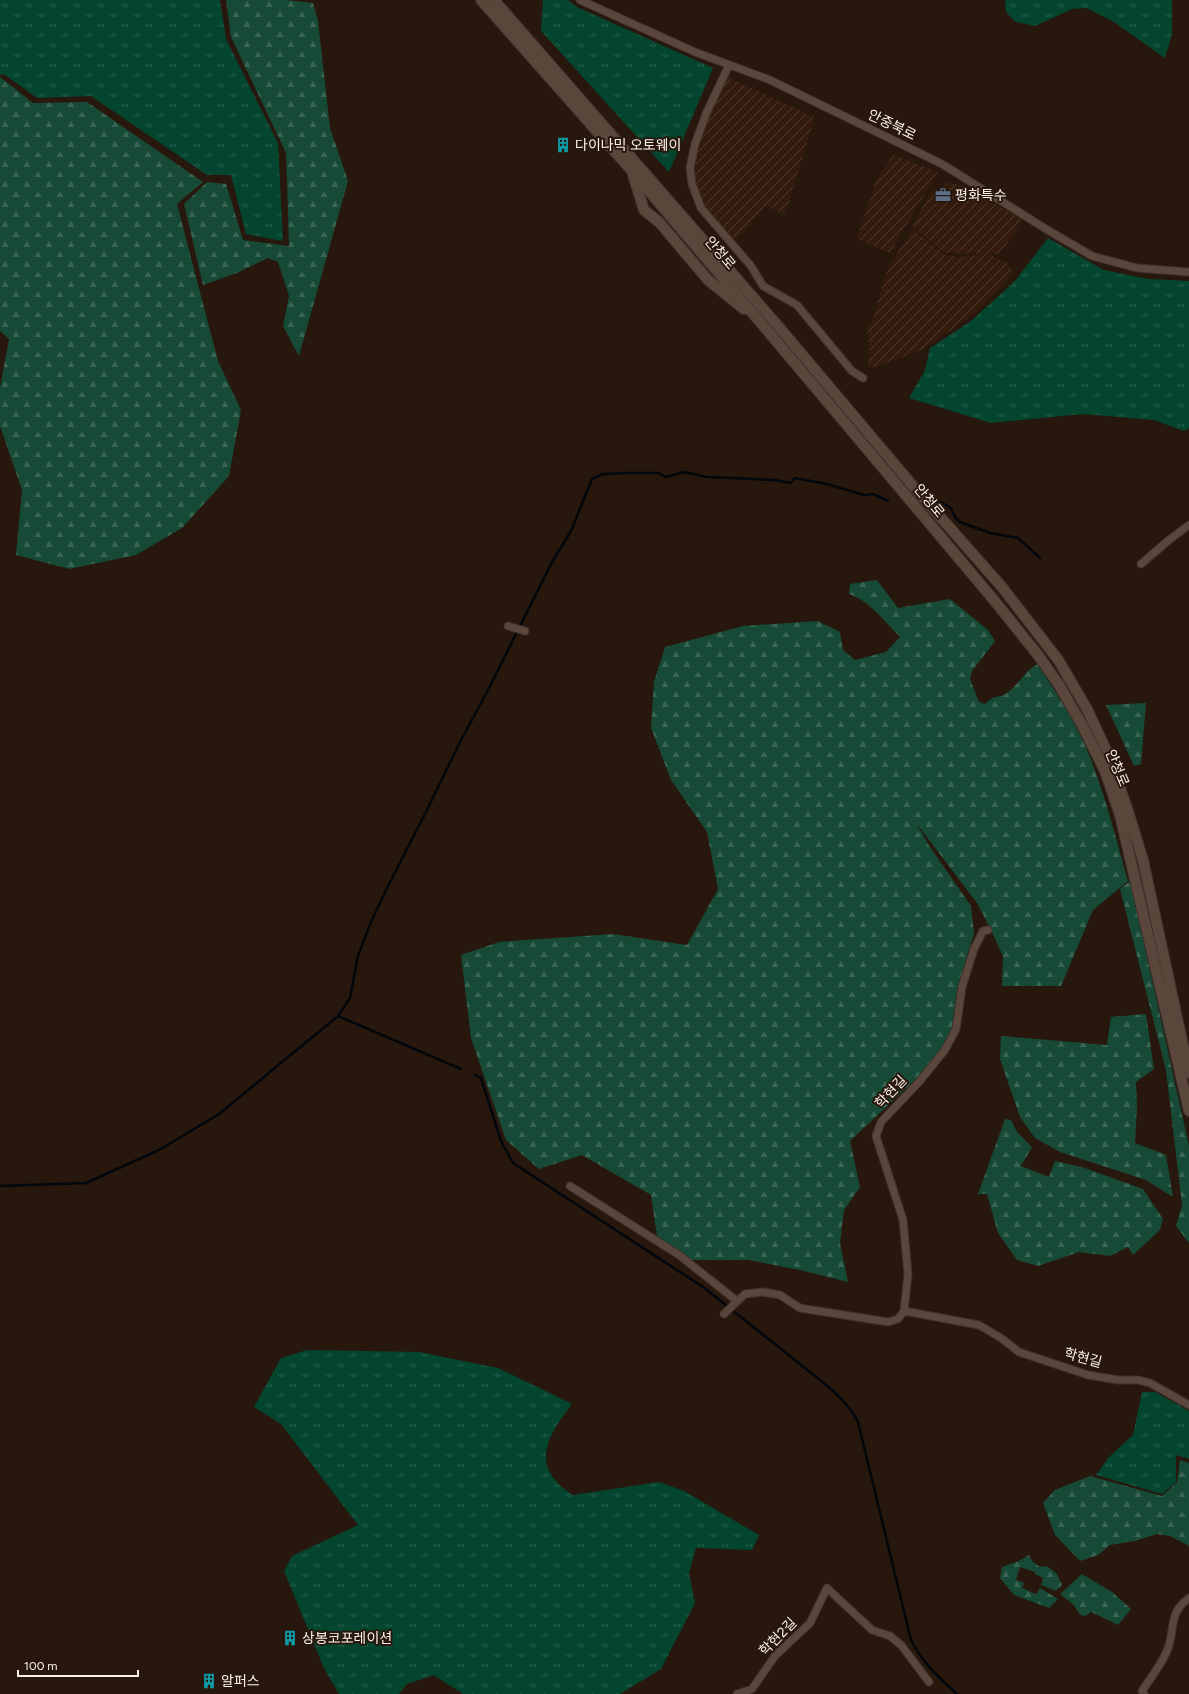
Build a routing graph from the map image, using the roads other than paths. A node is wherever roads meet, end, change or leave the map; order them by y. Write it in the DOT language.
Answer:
graph roads {
  1 [pos="481,0"];
  2 [pos="494,0"];
  3 [pos="580,0"];
  4 [pos="729,65"];
  5 [pos="632,171"];
  6 [pos="1189,272"];
  7 [pos="761,323"];
  8 [pos="863,378"];
  9 [pos="1189,525"];
  10 [pos="1141,564"];
  11 [pos="508,626"];
  12 [pos="525,631"];
  13 [pos="988,930"];
  14 [pos="1189,1073"];
  15 [pos="1189,1111"];
  16 [pos="570,1186"];
  17 [pos="737,1301"];
  18 [pos="904,1311"];
  19 [pos="724,1314"];
  20 [pos="1189,1405"];
  21 [pos="1189,1598"];
  22 [pos="929,1682"];
  23 [pos="737,1694"];
  24 [pos="1144,1694"];
  1 -- 5 [label="street, 안청로"];
  2 -- 14 [label="street, 안청로"];
  3 -- 4 [label="street, 안중북로"];
  4 -- 6 [label="street, 안중북로"];
  4 -- 8 [label="street"];
  5 -- 7 [label="street, 안청로"];
  5 -- 7 [label="street"];
  7 -- 15 [label="street, 안청로"];
  9 -- 10 [label="street"];
  11 -- 12 [label="street"];
  13 -- 18 [label="street, 학현길"];
  16 -- 17 [label="street"];
  17 -- 18 [label="street"];
  17 -- 19 [label="street"];
  18 -- 20 [label="street, 학현길"];
  21 -- 24 [label="street"];
  22 -- 23 [label="street, 학현2길"];
}
